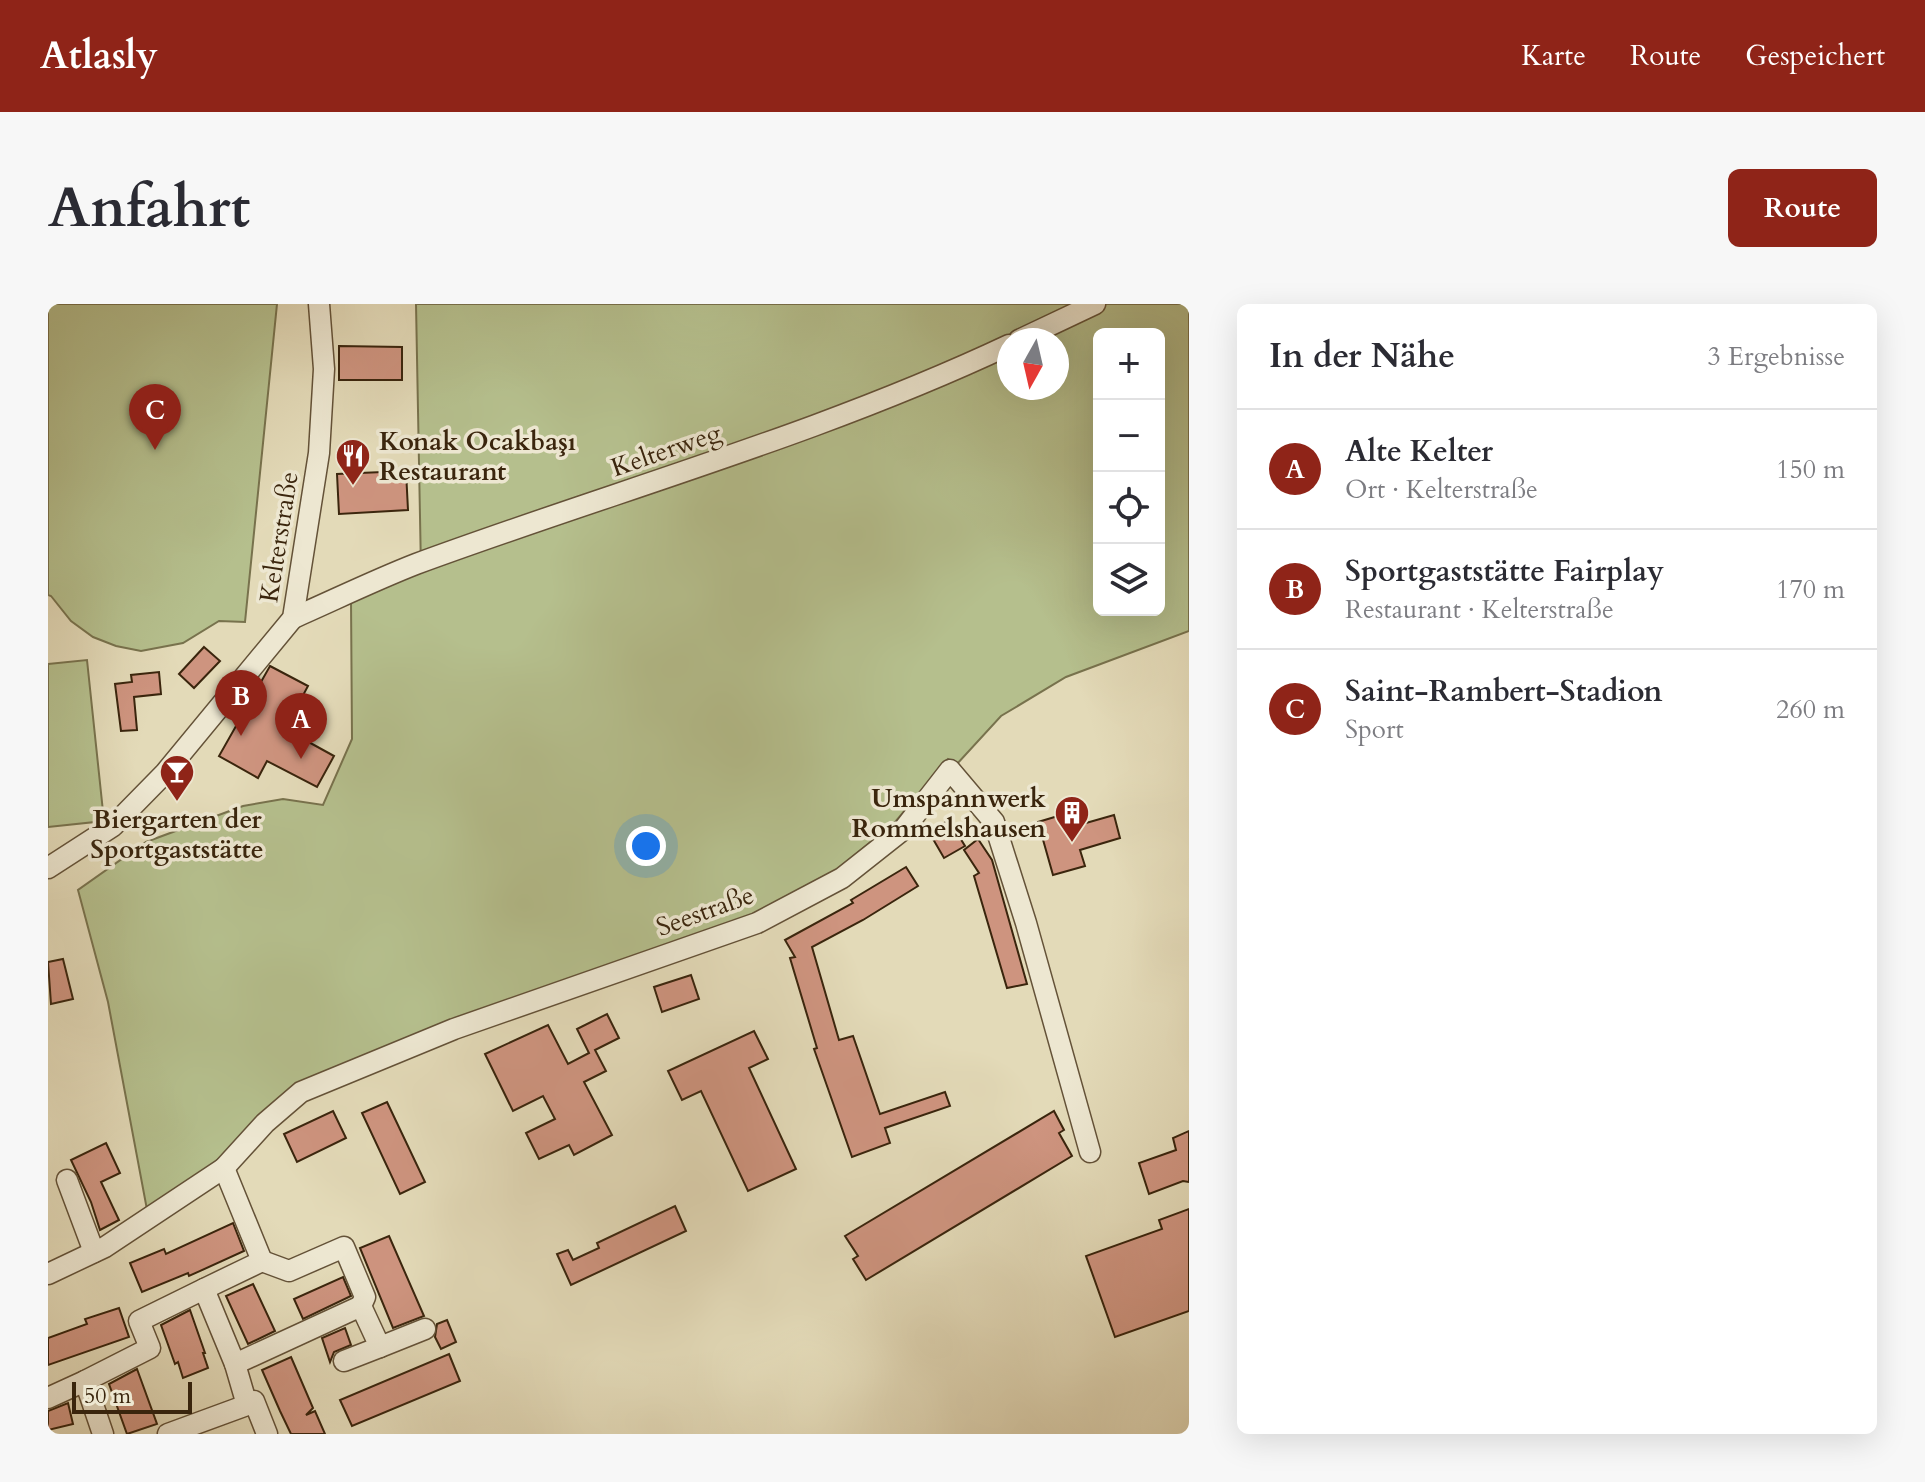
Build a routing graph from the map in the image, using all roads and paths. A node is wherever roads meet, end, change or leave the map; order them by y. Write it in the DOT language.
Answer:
graph roads {
  1 [pos="319,304"];
  2 [pos="1095,304"];
  3 [pos="1044,328"];
  4 [pos="997,351"];
  5 [pos="293,618"];
  6 [pos="48,868"];
  7 [pos="1090,1152"];
  8 [pos="224,1168"];
  9 [pos="67,1180"];
  10 [pos="94,1252"];
  11 [pos="262,1261"];
  12 [pos="48,1274"];
  13 [pos="204,1289"];
  14 [pos="361,1306"];
  15 [pos="425,1329"];
  16 [pos="380,1347"];
  17 [pos="344,1361"];
  18 [pos="235,1364"];
  19 [pos="85,1381"];
  20 [pos="48,1398"];
  21 [pos="247,1405"];
  22 [pos="175,1432"];
  23 [pos="103,1434"];
  24 [pos="267,1434"];
  1 -- 5 [label="street, Kelterstraße"];
  2 -- 3 [label="street"];
  4 -- 5 [label="street, Kelterweg"];
  5 -- 6 [label="street, Kelterstraße"];
  7 -- 8 [label="street, Seestraße"];
  8 -- 10 [label="street, Seestraße"];
  8 -- 11 [label="street"];
  9 -- 10 [label="street"];
  10 -- 12 [label="street, Seestraße"];
  11 -- 13 [label="street"];
  11 -- 14 [label="street"];
  13 -- 18 [label="street"];
  13 -- 19 [label="street"];
  14 -- 16 [label="street"];
  14 -- 18 [label="street"];
  15 -- 16 [label="street"];
  16 -- 17 [label="street"];
  18 -- 21 [label="street"];
  19 -- 20 [label="street"];
  19 -- 23 [label="street"];
  21 -- 22 [label="street"];
  21 -- 24 [label="street"];
}
